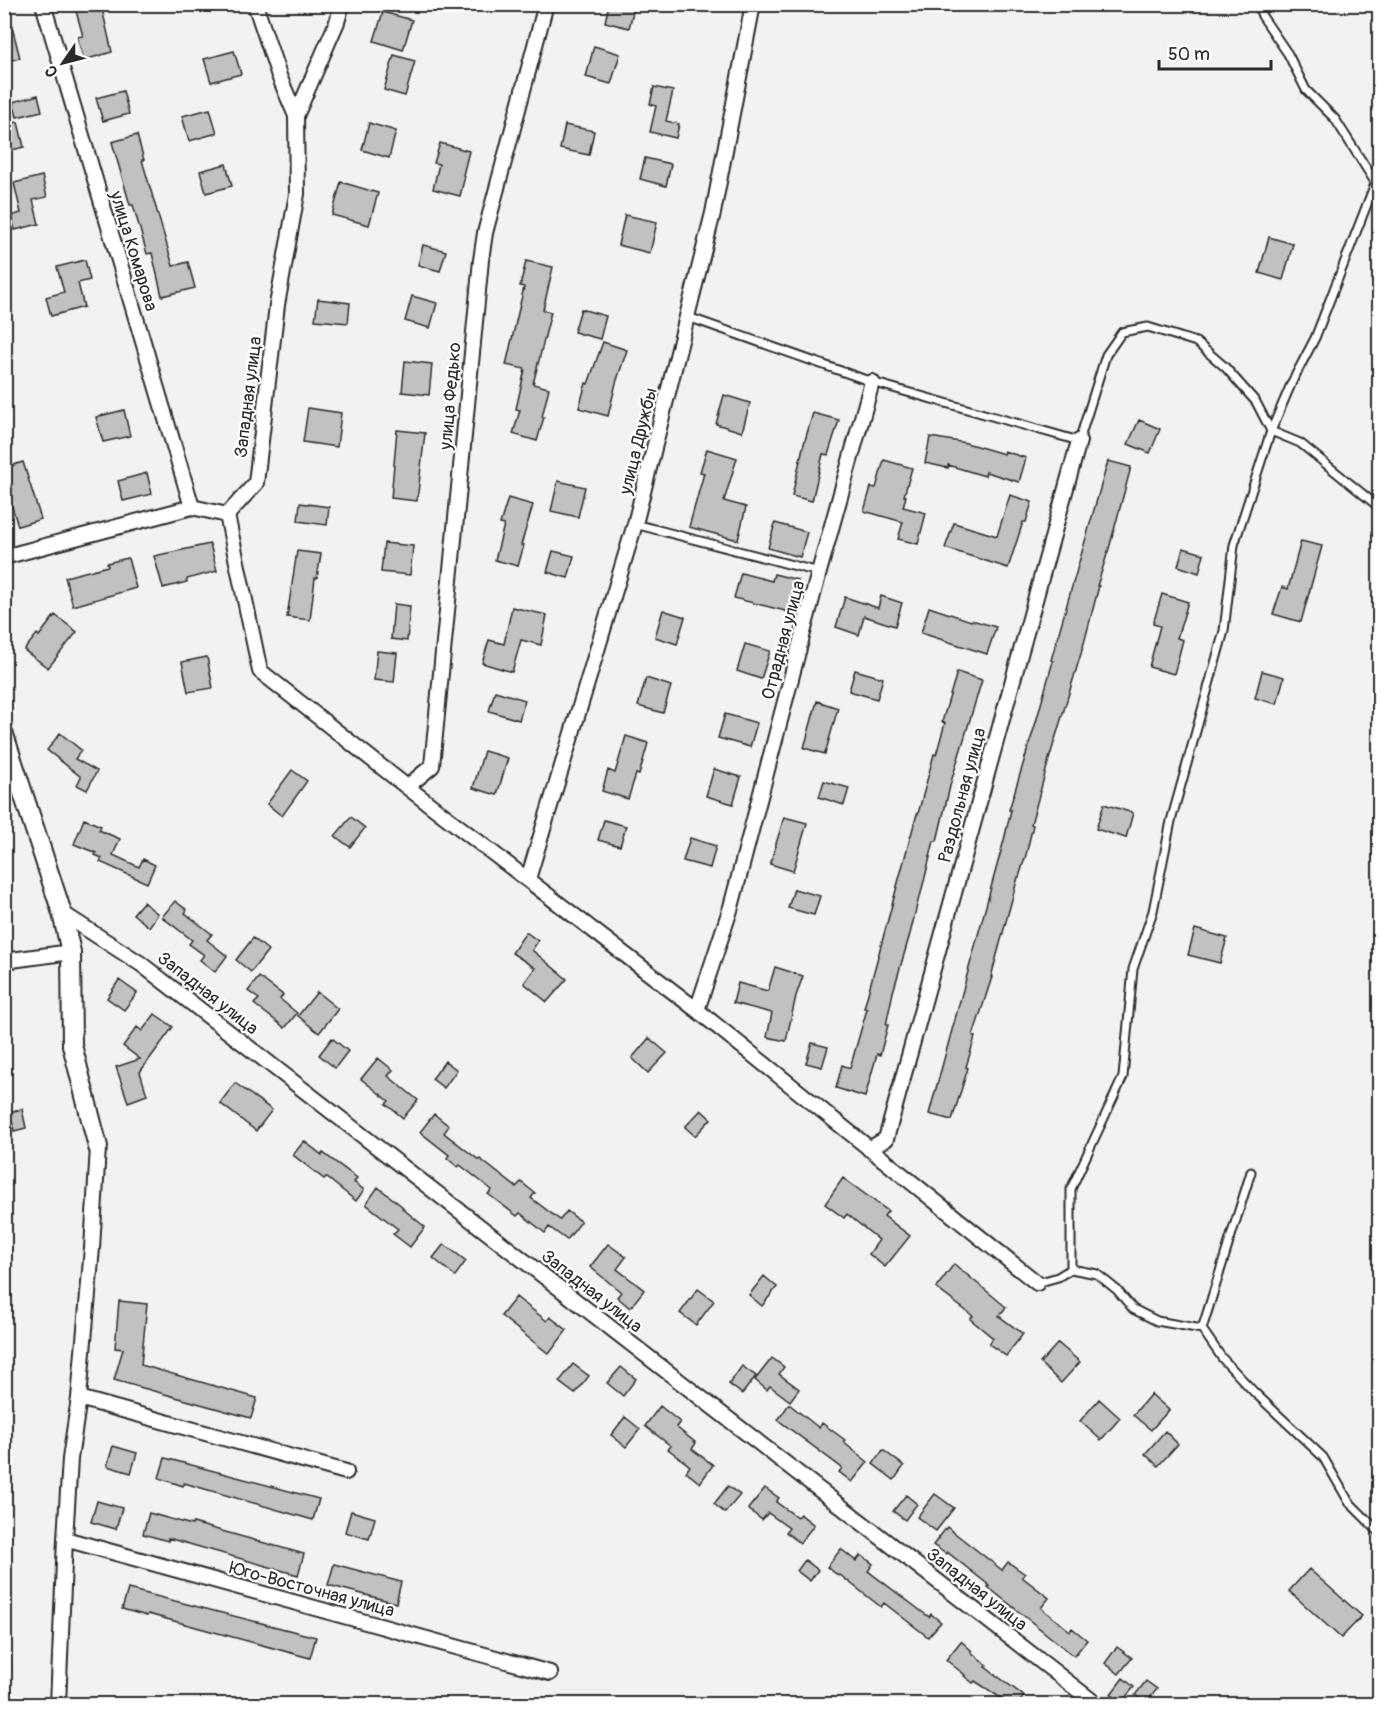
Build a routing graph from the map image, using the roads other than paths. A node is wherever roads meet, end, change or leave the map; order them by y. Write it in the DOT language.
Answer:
graph roads {
  1 [pos="43,4"];
  2 [pos="255,4"];
  3 [pos="342,4"];
  4 [pos="546,4"];
  5 [pos="753,4"];
  6 [pos="1258,4"];
  7 [pos="296,116"];
  8 [pos="1380,171"];
  9 [pos="1375,182"];
  10 [pos="688,318"];
  11 [pos="872,382"];
  12 [pos="1271,431"];
  13 [pos="1079,441"];
  14 [pos="192,507"];
  15 [pos="1380,508"];
  16 [pos="227,515"];
  17 [pos="635,524"];
  18 [pos="4,557"];
  19 [pos="819,572"];
  20 [pos="4,735"];
  21 [pos="407,787"];
  22 [pos="528,879"];
  23 [pos="62,912"];
  24 [pos="71,952"];
  25 [pos="4,961"];
  26 [pos="697,1010"];
  27 [pos="98,1147"];
  28 [pos="869,1149"];
  29 [pos="1251,1172"];
  30 [pos="1071,1269"];
  31 [pos="1037,1283"];
  32 [pos="1202,1329"];
  33 [pos="79,1398"];
  34 [pos="346,1472"];
  35 [pos="1380,1533"];
  36 [pos="65,1539"];
  37 [pos="550,1673"];
  38 [pos="58,1704"];
  39 [pos="1096,1704"];
  1 -- 14 [label="street, улица Комарова"];
  2 -- 7 [label="street"];
  3 -- 7 [label="street"];
  4 -- 21 [label="street, улица Федько"];
  5 -- 10 [label="street, улица Дружбы"];
  6 -- 9 [label="lane"];
  7 -- 16 [label="street, Западная улица"];
  8 -- 9 [label="lane"];
  9 -- 12 [label="lane"];
  10 -- 11 [label="lane"];
  10 -- 17 [label="street, улица Дружбы"];
  11 -- 13 [label="lane"];
  11 -- 19 [label="street, Отрадная улица"];
  12 -- 13 [label="lane"];
  12 -- 15 [label="lane"];
  12 -- 30 [label="lane"];
  13 -- 28 [label="street, Раздольная улица"];
  14 -- 16 [label="street"];
  14 -- 18 [label="street"];
  16 -- 21 [label="street"];
  17 -- 19 [label="lane"];
  17 -- 22 [label="street, улица Дружбы"];
  19 -- 26 [label="street, Отрадная улица"];
  20 -- 23 [label="street"];
  21 -- 22 [label="street"];
  22 -- 26 [label="street"];
  23 -- 24 [label="street"];
  23 -- 39 [label="street, Западная улица"];
  24 -- 25 [label="street"];
  24 -- 27 [label="street"];
  26 -- 28 [label="street"];
  27 -- 33 [label="street"];
  28 -- 31 [label="street"];
  29 -- 32 [label="lane"];
  30 -- 31 [label="lane"];
  30 -- 32 [label="lane"];
  32 -- 35 [label="lane"];
  33 -- 34 [label="street"];
  33 -- 36 [label="street"];
  36 -- 37 [label="street, Юго-Восточная улица"];
  36 -- 38 [label="street"];
}
